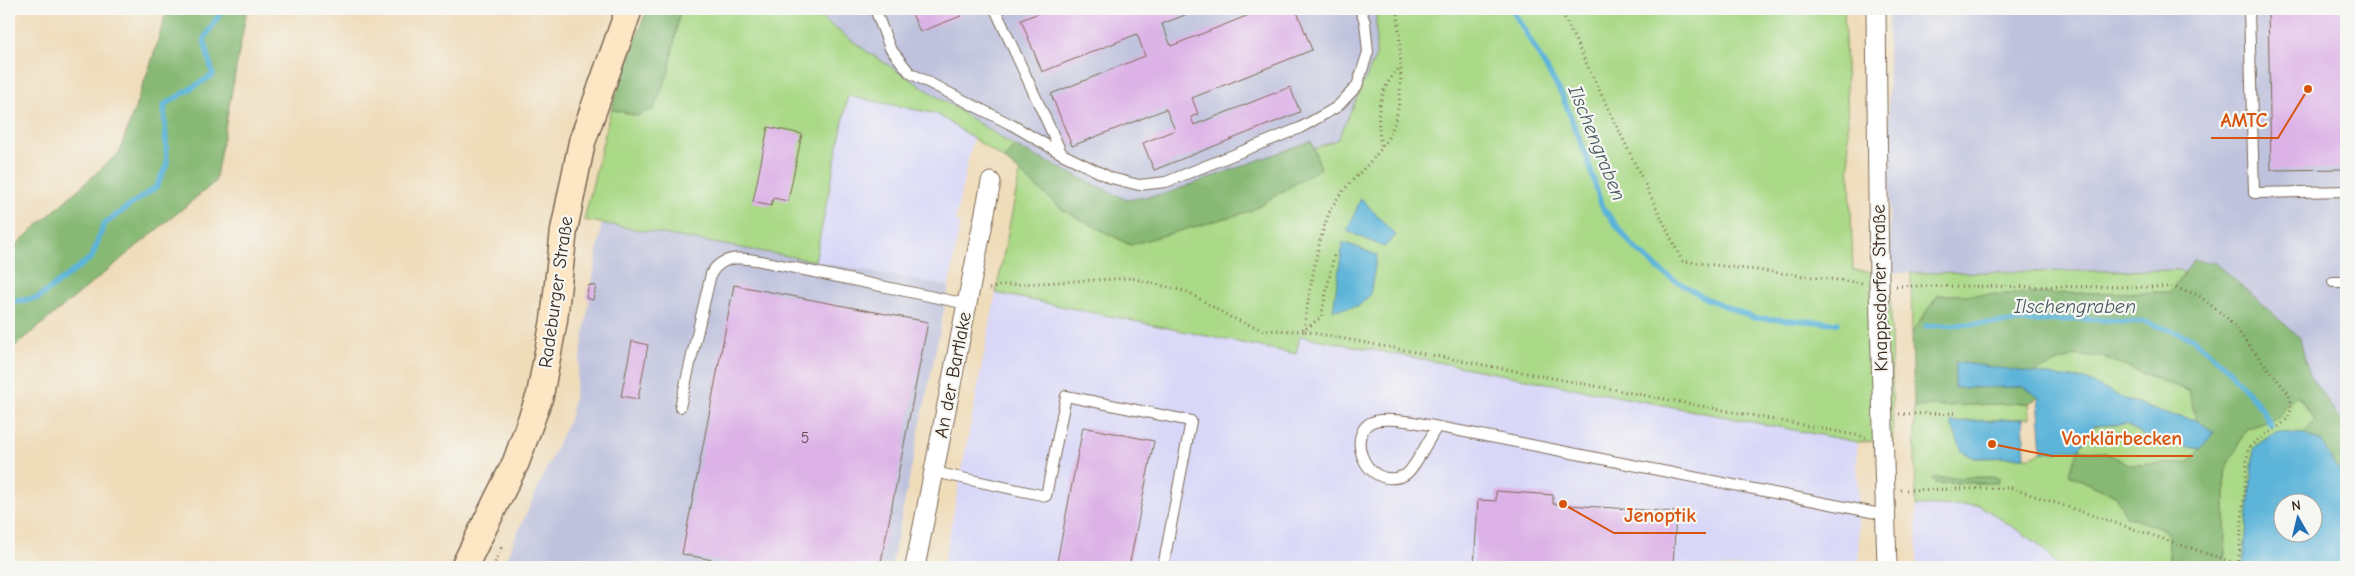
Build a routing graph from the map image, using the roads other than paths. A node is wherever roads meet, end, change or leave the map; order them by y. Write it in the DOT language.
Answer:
graph roads {
  1 [pos="629,9"];
  2 [pos="875,9"];
  3 [pos="995,9"];
  4 [pos="1360,9"];
  5 [pos="1876,9"];
  6 [pos="2249,9"];
  7 [pos="1062,154"];
  8 [pos="991,182"];
  9 [pos="2346,191"];
  10 [pos="2333,282"];
  11 [pos="2346,282"];
  12 [pos="968,299"];
  13 [pos="680,407"];
  14 [pos="1437,427"];
  15 [pos="934,472"];
  16 [pos="1886,515"];
  17 [pos="464,567"];
  18 [pos="915,567"];
  19 [pos="1163,567"];
  20 [pos="1887,567"];
  1 -- 17 [label="main road, Radeburger Straße"];
  2 -- 7 [label="lane"];
  3 -- 7 [label="lane"];
  4 -- 7 [label="lane"];
  5 -- 16 [label="street, Knappsdorfer Straße"];
  6 -- 9 [label="lane"];
  8 -- 12 [label="street, An der Bartlake"];
  10 -- 11 [label="lane"];
  12 -- 13 [label="lane"];
  12 -- 15 [label="street, An der Bartlake"];
  14 -- 14 [label="lane"];
  14 -- 16 [label="lane"];
  15 -- 18 [label="street, An der Bartlake"];
  15 -- 19 [label="lane"];
  16 -- 20 [label="street, Knappsdorfer Straße"];
}
